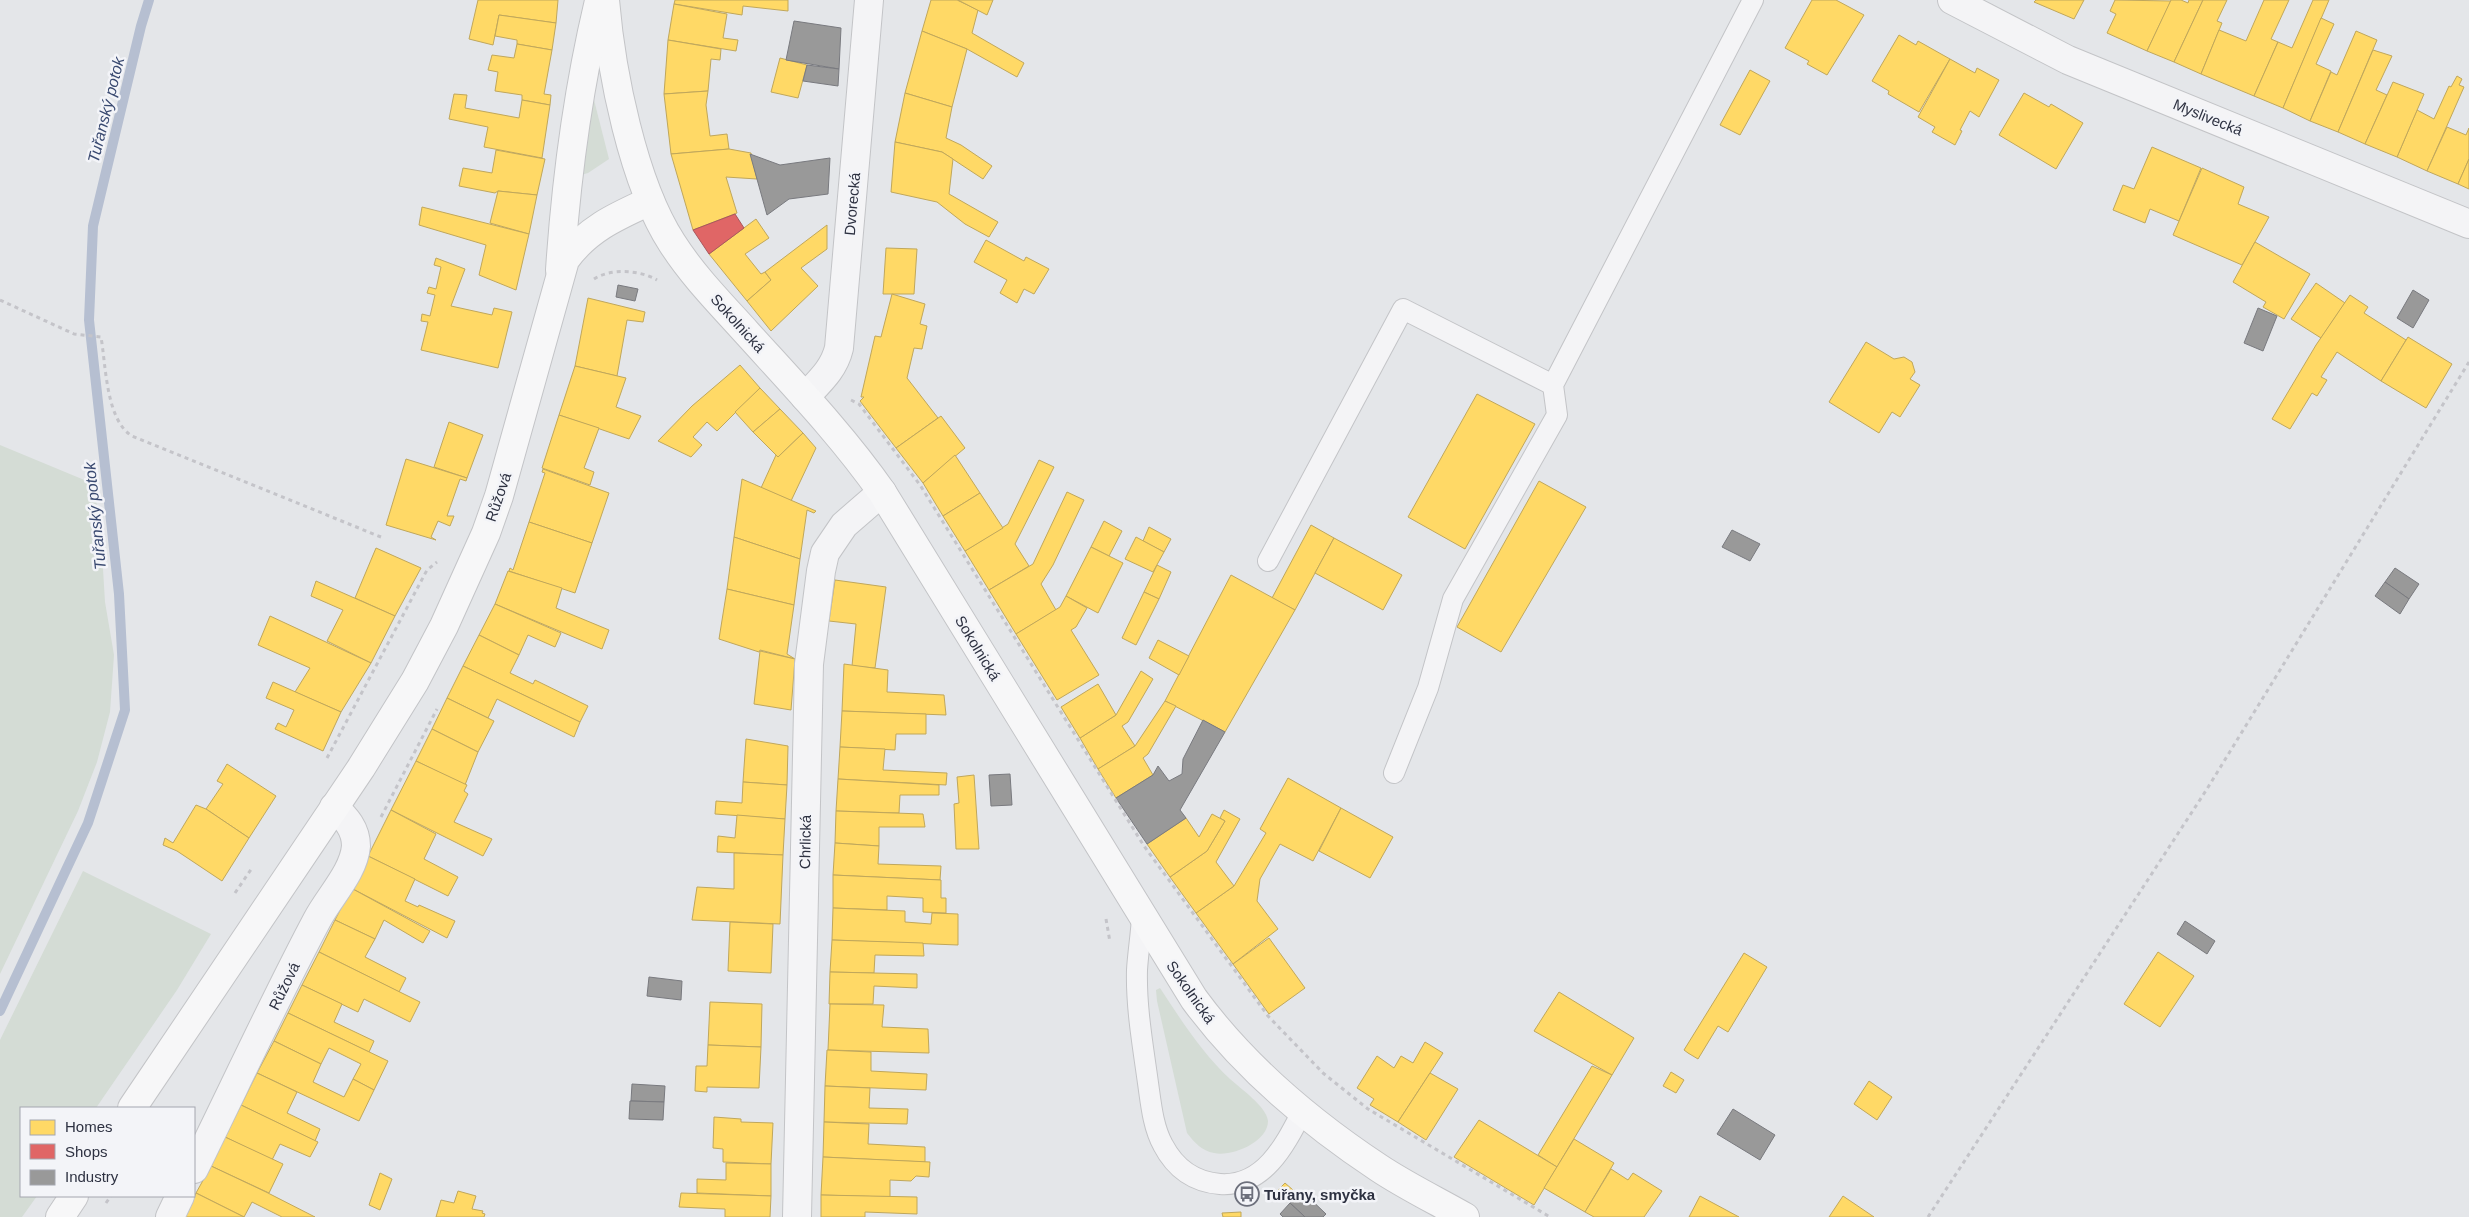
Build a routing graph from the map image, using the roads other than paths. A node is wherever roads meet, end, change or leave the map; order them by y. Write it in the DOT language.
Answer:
graph roads {
  1 [pos="600,0"];
  2 [pos="606,0"];
  3 [pos="869,0"];
  4 [pos="1753,0"];
  5 [pos="1952,0"];
  6 [pos="650,201"];
  7 [pos="2469,224"];
  8 [pos="560,274"];
  9 [pos="1553,385"];
  10 [pos="805,397"];
  11 [pos="882,492"];
  12 [pos="1268,562"];
  13 [pos="1394,773"];
  14 [pos="334,807"];
  15 [pos="1142,917"];
  16 [pos="133,1107"];
  17 [pos="1302,1112"];
  18 [pos="195,1167"];
  19 [pos="73,1197"];
  20 [pos="180,1197"];
  21 [pos="60,1217"];
  22 [pos="170,1217"];
  23 [pos="797,1217"];
  24 [pos="1465,1217"];
  1 -- 8 [label="main road"];
  2 -- 6 [label="main road, Sokolnická"];
  3 -- 10 [label="street, Dvorecká"];
  4 -- 9 [label="lane"];
  5 -- 7 [label="street, Myslivecká"];
  6 -- 8 [label="main road, Růžová"];
  6 -- 10 [label="main road, Sokolnická"];
  8 -- 14 [label="main road, Růžová"];
  9 -- 12 [label="lane"];
  9 -- 13 [label="lane"];
  10 -- 11 [label="main road, Sokolnická"];
  11 -- 15 [label="main road, Sokolnická"];
  11 -- 23 [label="street, Chrlická"];
  14 -- 16 [label="main road, Růžová"];
  14 -- 18 [label="street, Růžová"];
  15 -- 17 [label="main road, Sokolnická"];
  15 -- 17 [label="lane"];
  17 -- 24 [label="main road, Sokolnická"];
  19 -- 21 [label="main road"];
  20 -- 22 [label="street"];
}
